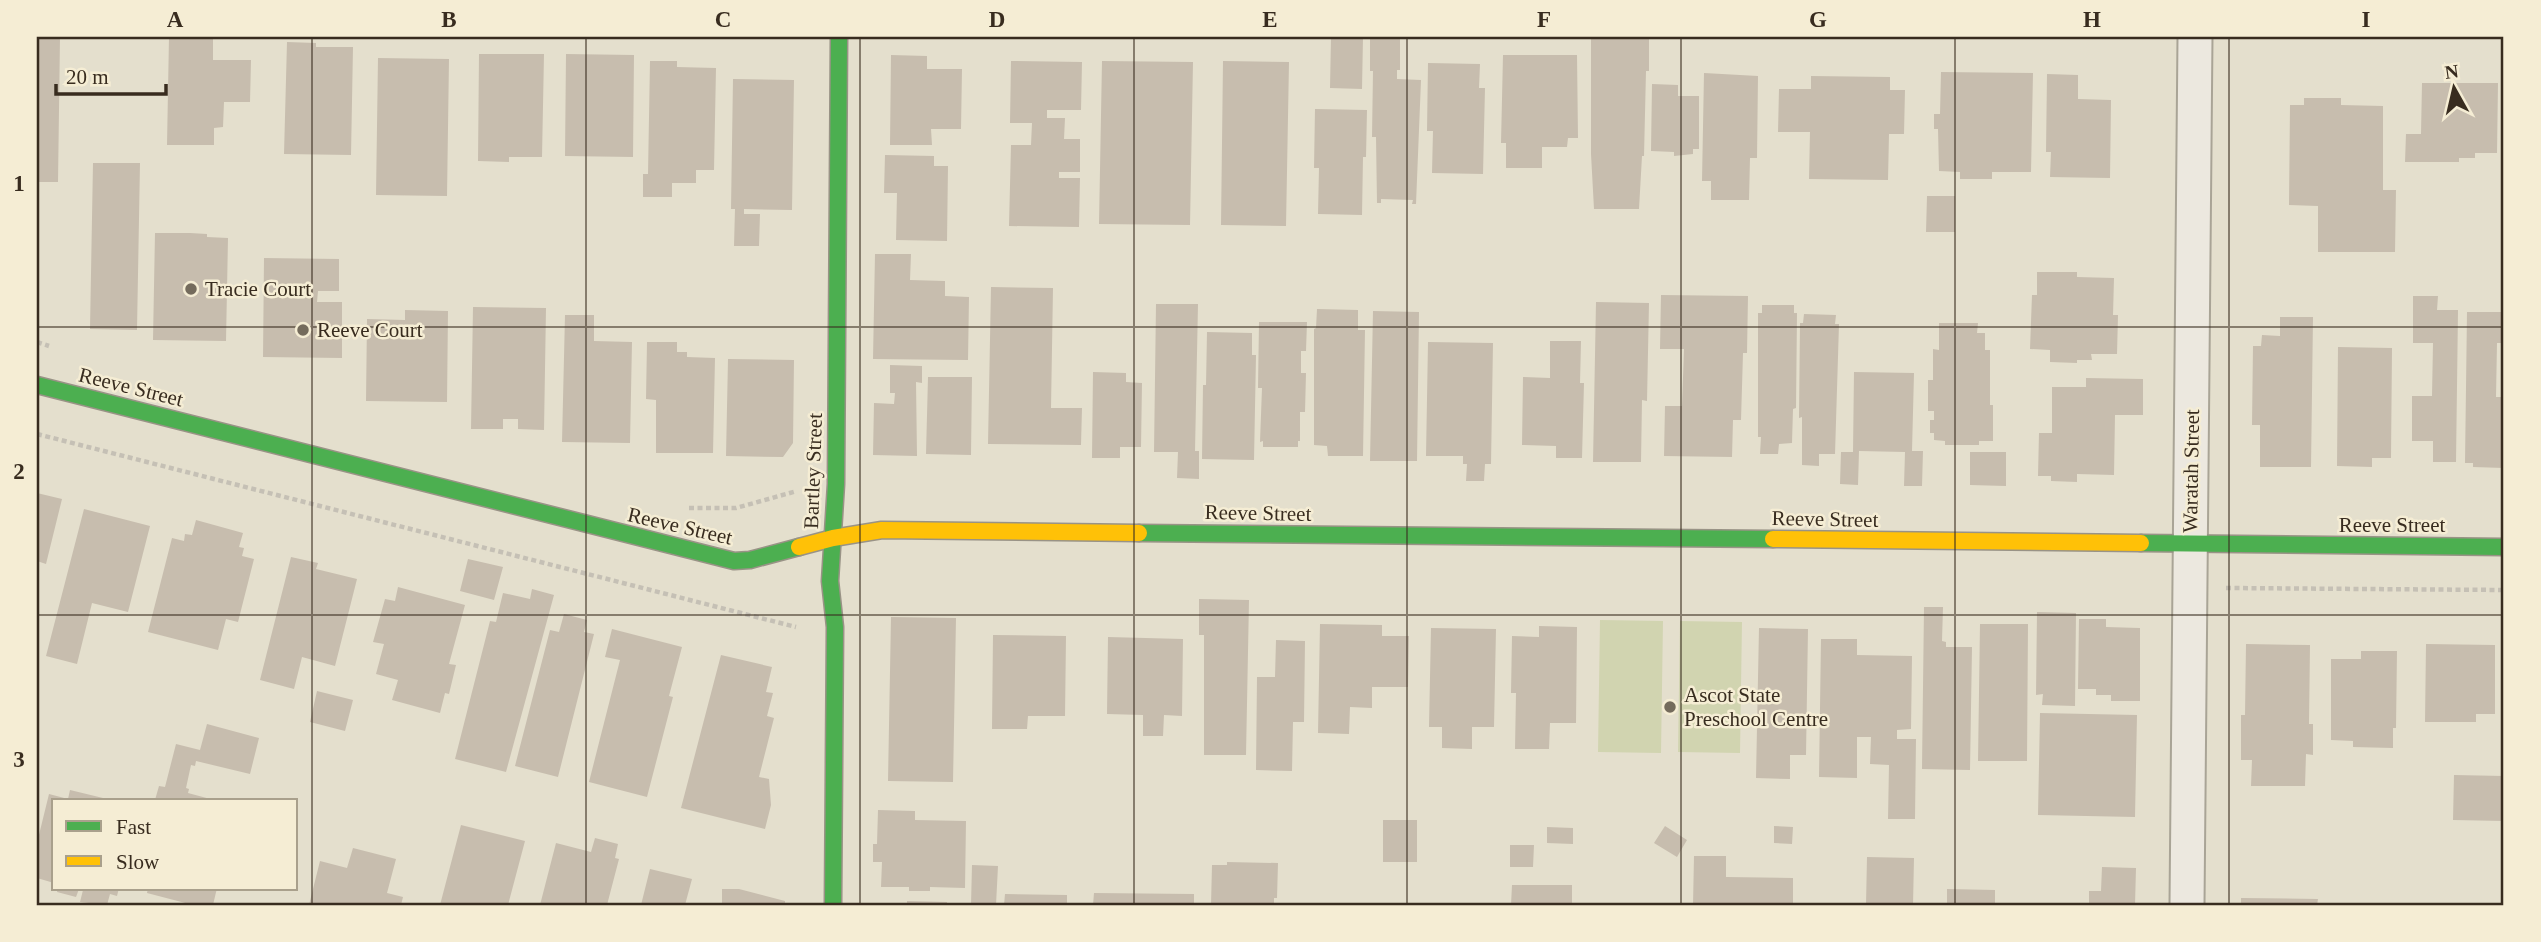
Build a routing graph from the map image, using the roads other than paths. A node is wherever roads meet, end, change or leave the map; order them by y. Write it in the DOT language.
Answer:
graph roads {
  1 [pos="839,37"];
  2 [pos="2195,37"];
  3 [pos="37,385"];
  4 [pos="833,538"];
  5 [pos="2190,545"];
  6 [pos="2504,547"];
  7 [pos="833,905"];
  8 [pos="2186,905"];
  1 -- 4 [label="street, Bartley Street"];
  2 -- 5 [label="street, Waratah Street"];
  3 -- 4 [label="street, Reeve Street"];
  4 -- 5 [label="street, Reeve Street"];
  4 -- 7 [label="street, Bartley Street"];
  5 -- 6 [label="street, Reeve Street"];
  5 -- 8 [label="street, Waratah Street"];
}
